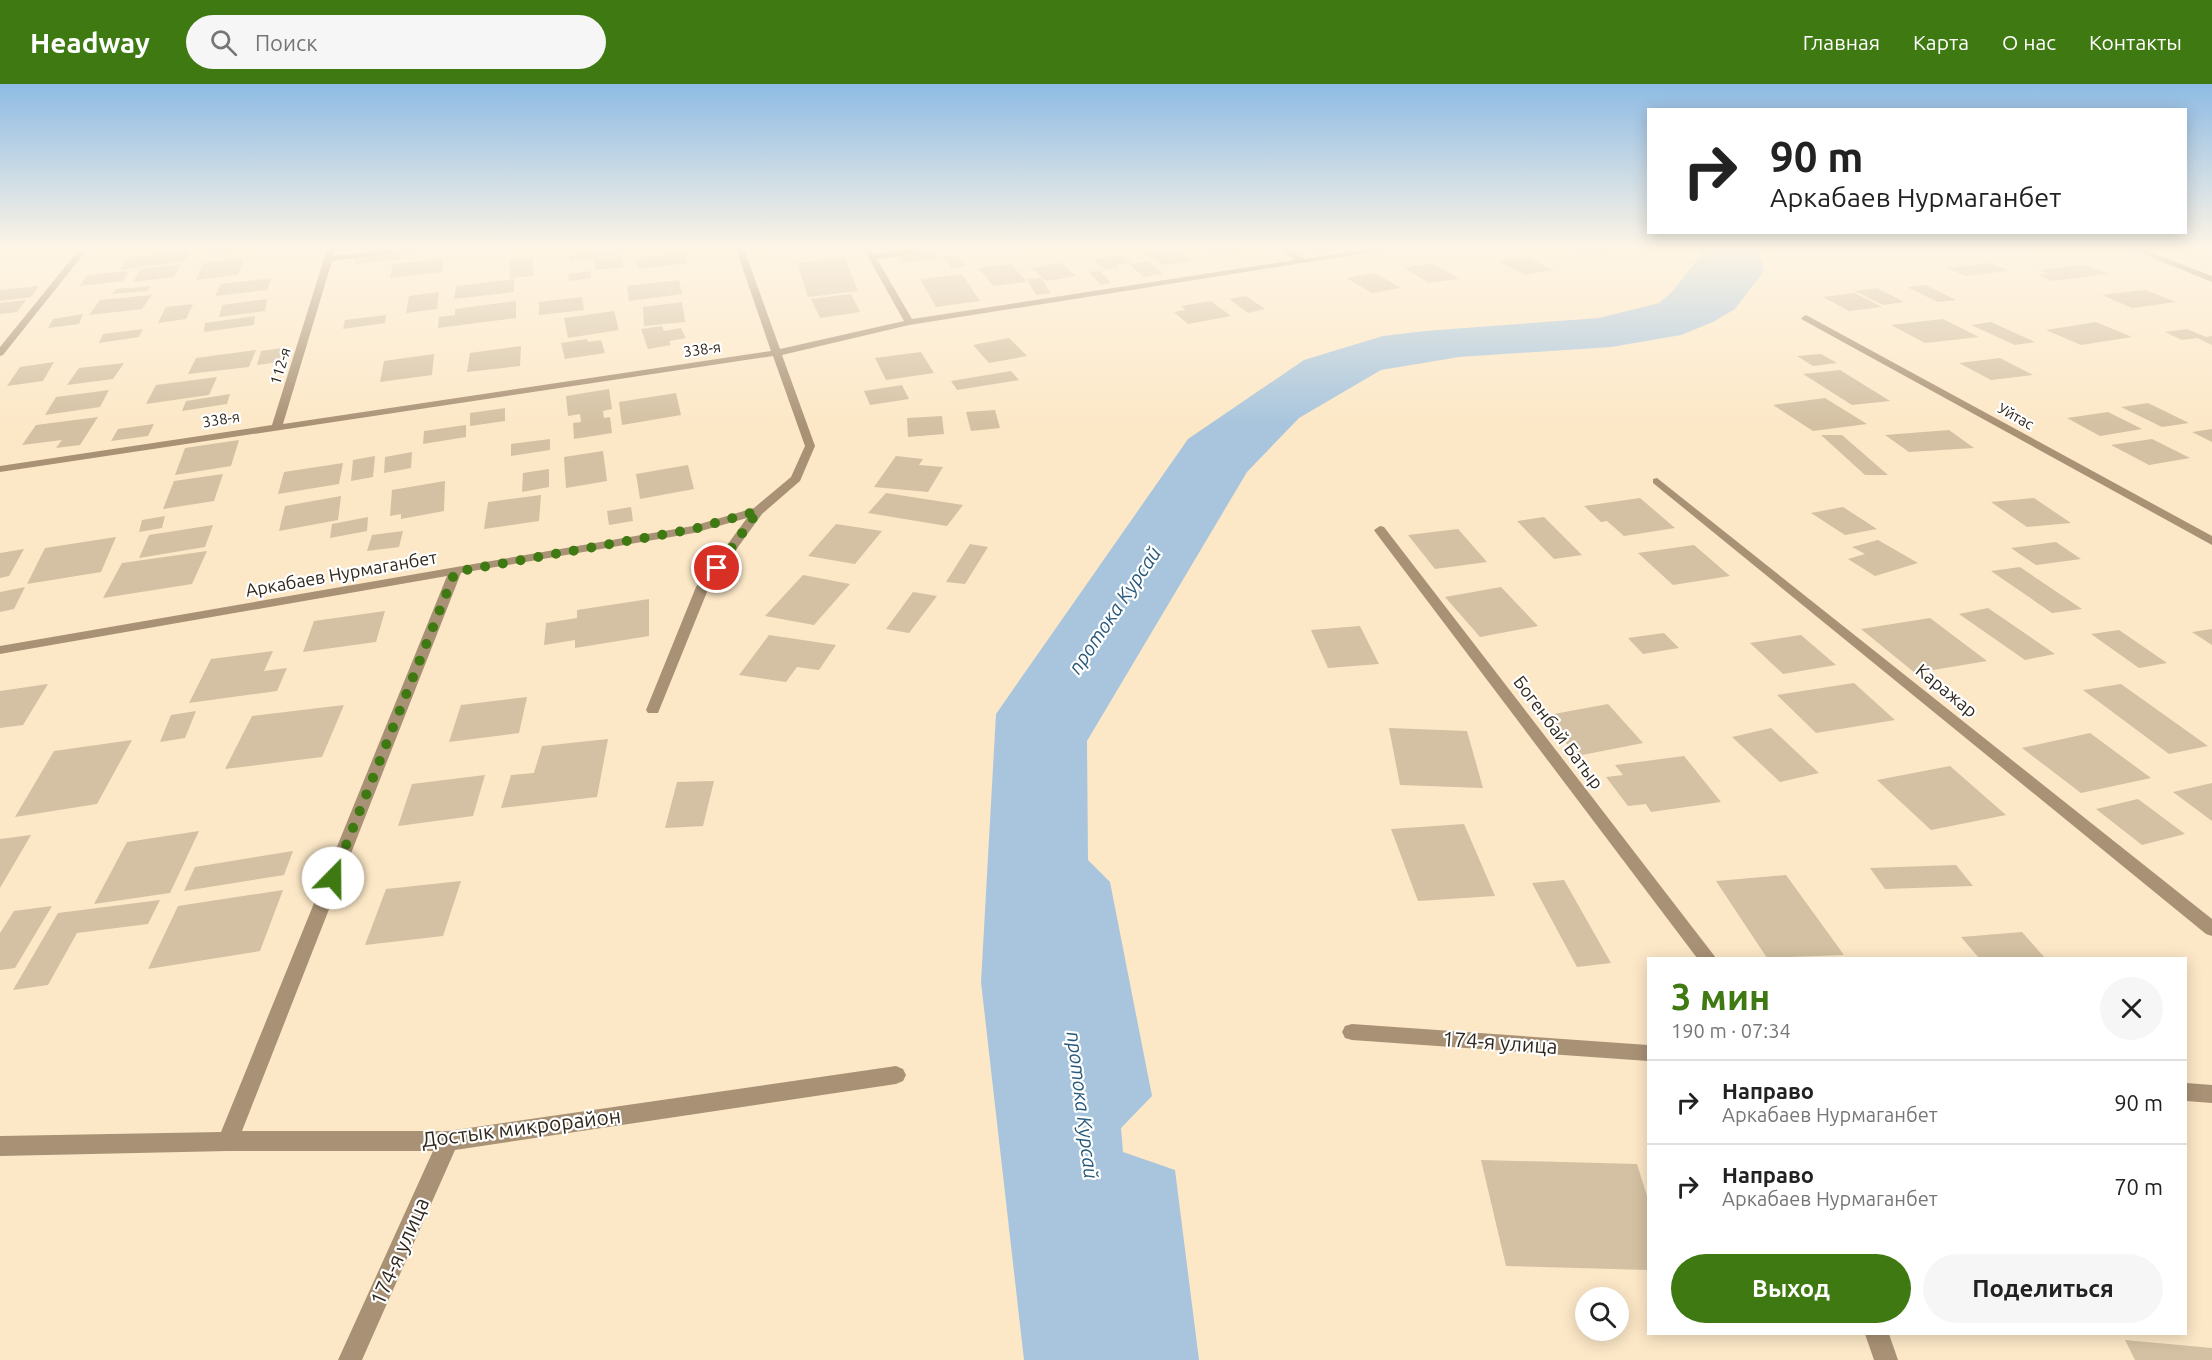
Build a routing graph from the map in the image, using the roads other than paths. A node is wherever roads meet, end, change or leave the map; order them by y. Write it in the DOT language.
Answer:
graph roads {
  1 [pos="38,306"];
  2 [pos="314,306"];
  3 [pos="760,306"];
  4 [pos="900,306"];
  5 [pos="1017,306"];
  6 [pos="1806,318"];
  7 [pos="909,322"];
  8 [pos="0,353"];
  9 [pos="777,353"];
  10 [pos="277,425"];
  11 [pos="0,468"];
  12 [pos="1657,480"];
  13 [pos="758,511"];
  14 [pos="1380,530"];
  15 [pos="2212,541"];
  16 [pos="455,572"];
  17 [pos="0,650"];
  18 [pos="653,710"];
  19 [pos="2212,929"];
  20 [pos="1706,957"];
  21 [pos="1352,1032"];
  22 [pos="1647,1053"];
  23 [pos="896,1075"];
  24 [pos="2187,1092"];
  25 [pos="2212,1094"];
  26 [pos="228,1141"];
  27 [pos="448,1141"];
  28 [pos="0,1146"];
  29 [pos="1877,1335"];
  30 [pos="350,1360"];
  31 [pos="1886,1360"];
  1 -- 8 [label="street"];
  2 -- 10 [label="street, 112-я"];
  3 -- 9 [label="street, Аркабаев Нурмаганбет"];
  4 -- 7 [label="street"];
  5 -- 7 [label="street, 338-я"];
  6 -- 15 [label="street, Уйтас"];
  7 -- 9 [label="street, 338-я"];
  9 -- 10 [label="street, 338-я"];
  9 -- 13 [label="street, Аркабаев Нурмаганбет"];
  10 -- 11 [label="street, 338-я"];
  12 -- 19 [label="street, Каражар"];
  13 -- 16 [label="street, Аркабаев Нурмаганбет"];
  13 -- 18 [label="street, Аркабаев Нурмаганбет"];
  14 -- 20 [label="street, Богенбай Батыр"];
  16 -- 17 [label="street, Аркабаев Нурмаганбет"];
  16 -- 26 [label="street"];
  21 -- 22 [label="street, 174-я улица"];
  23 -- 27 [label="street, Достык микрорайон"];
  24 -- 25 [label="street"];
  26 -- 27 [label="street, Достык микрорайон"];
  26 -- 28 [label="street, Достык микрорайон"];
  27 -- 30 [label="street, 174-я улица"];
  29 -- 31 [label="street"];
}
